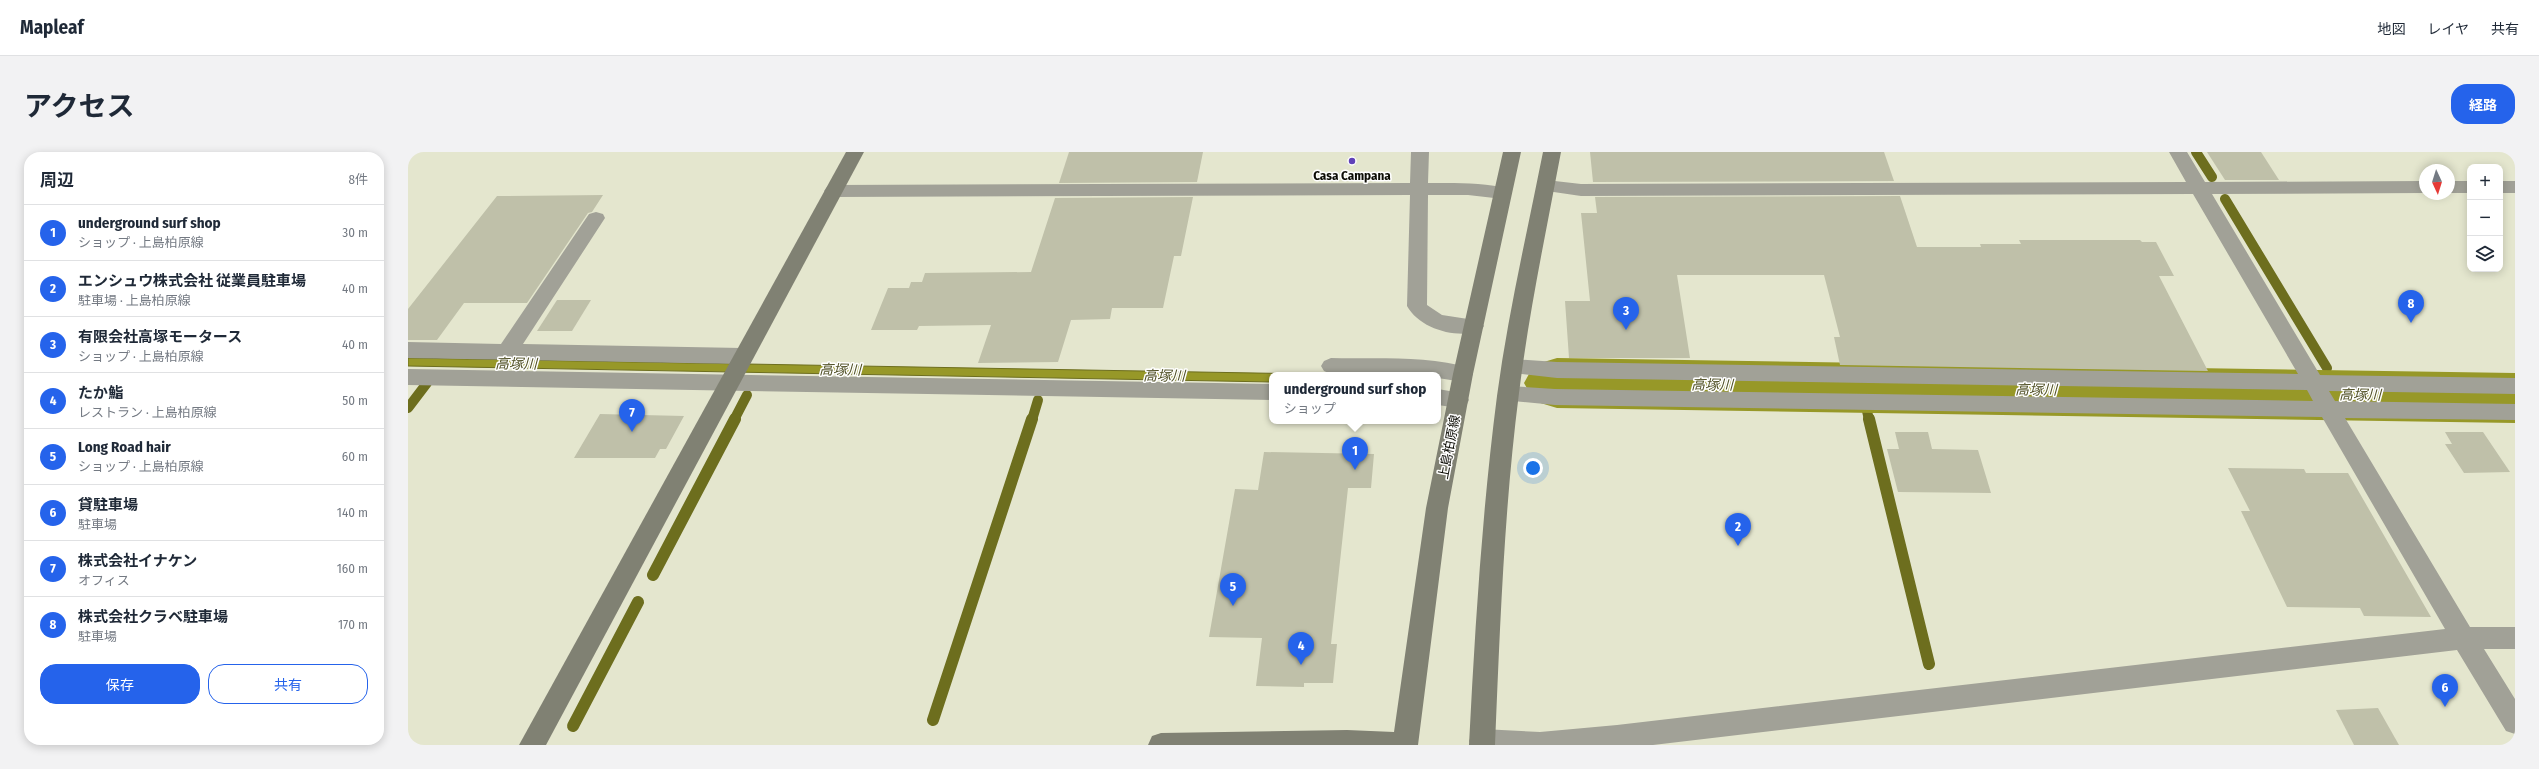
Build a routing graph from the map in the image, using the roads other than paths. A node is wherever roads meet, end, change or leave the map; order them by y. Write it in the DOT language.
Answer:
graph roads {
  1 [pos="855,152"];
  2 [pos="1420,152"];
  3 [pos="1512,152"];
  4 [pos="1552,152"];
  5 [pos="2178,152"];
  6 [pos="1546,186"];
  7 [pos="2455,187"];
  8 [pos="2467,187"];
  9 [pos="2503,187"];
  10 [pos="2515,187"];
  11 [pos="2419,188"];
  12 [pos="1420,189"];
  13 [pos="2201,190"];
  14 [pos="833,192"];
  15 [pos="1503,193"];
  16 [pos="596,218"];
  17 [pos="1474,326"];
  18 [pos="408,350"];
  19 [pos="507,352"];
  20 [pos="1331,366"];
  21 [pos="1512,367"];
  22 [pos="735,369"];
  23 [pos="1463,374"];
  24 [pos="408,377"];
  25 [pos="2515,386"];
  26 [pos="1269,392"];
  27 [pos="1509,394"];
  28 [pos="2322,397"];
  29 [pos="1448,398"];
  30 [pos="2515,412"];
  31 [pos="2463,638"];
  32 [pos="2515,638"];
  33 [pos="2515,722"];
  34 [pos="1482,743"];
  35 [pos="532,745"];
  36 [pos="1161,745"];
  37 [pos="1396,745"];
  38 [pos="1405,745"];
  1 -- 14 [label="street"];
  2 -- 12 [label="street"];
  3 -- 15 [label="street, 上島柏原線"];
  4 -- 6 [label="street"];
  5 -- 13 [label="street"];
  6 -- 13 [label="street"];
  6 -- 21 [label="street"];
  7 -- 8 [label="street"];
  9 -- 10 [label="street"];
  11 -- 13 [label="street"];
  12 -- 14 [label="street"];
  12 -- 15 [label="street"];
  12 -- 17 [label="street"];
  13 -- 28 [label="street"];
  14 -- 22 [label="street"];
  15 -- 17 [label="street, 上島柏原線"];
  16 -- 19 [label="street"];
  17 -- 23 [label="street, 上島柏原線"];
  18 -- 19 [label="street"];
  19 -- 22 [label="street"];
  20 -- 23 [label="street"];
  21 -- 27 [label="street"];
  21 -- 28 [label="street"];
  22 -- 24 [label="street"];
  22 -- 26 [label="street"];
  22 -- 35 [label="street"];
  23 -- 29 [label="street, 上島柏原線"];
  25 -- 28 [label="street"];
  27 -- 28 [label="street"];
  27 -- 34 [label="street"];
  28 -- 30 [label="street"];
  28 -- 31 [label="street"];
  29 -- 38 [label="street, 上島柏原線"];
  31 -- 32 [label="street"];
  31 -- 33 [label="street"];
  31 -- 34 [label="street"];
  36 -- 37 [label="street"];
}
